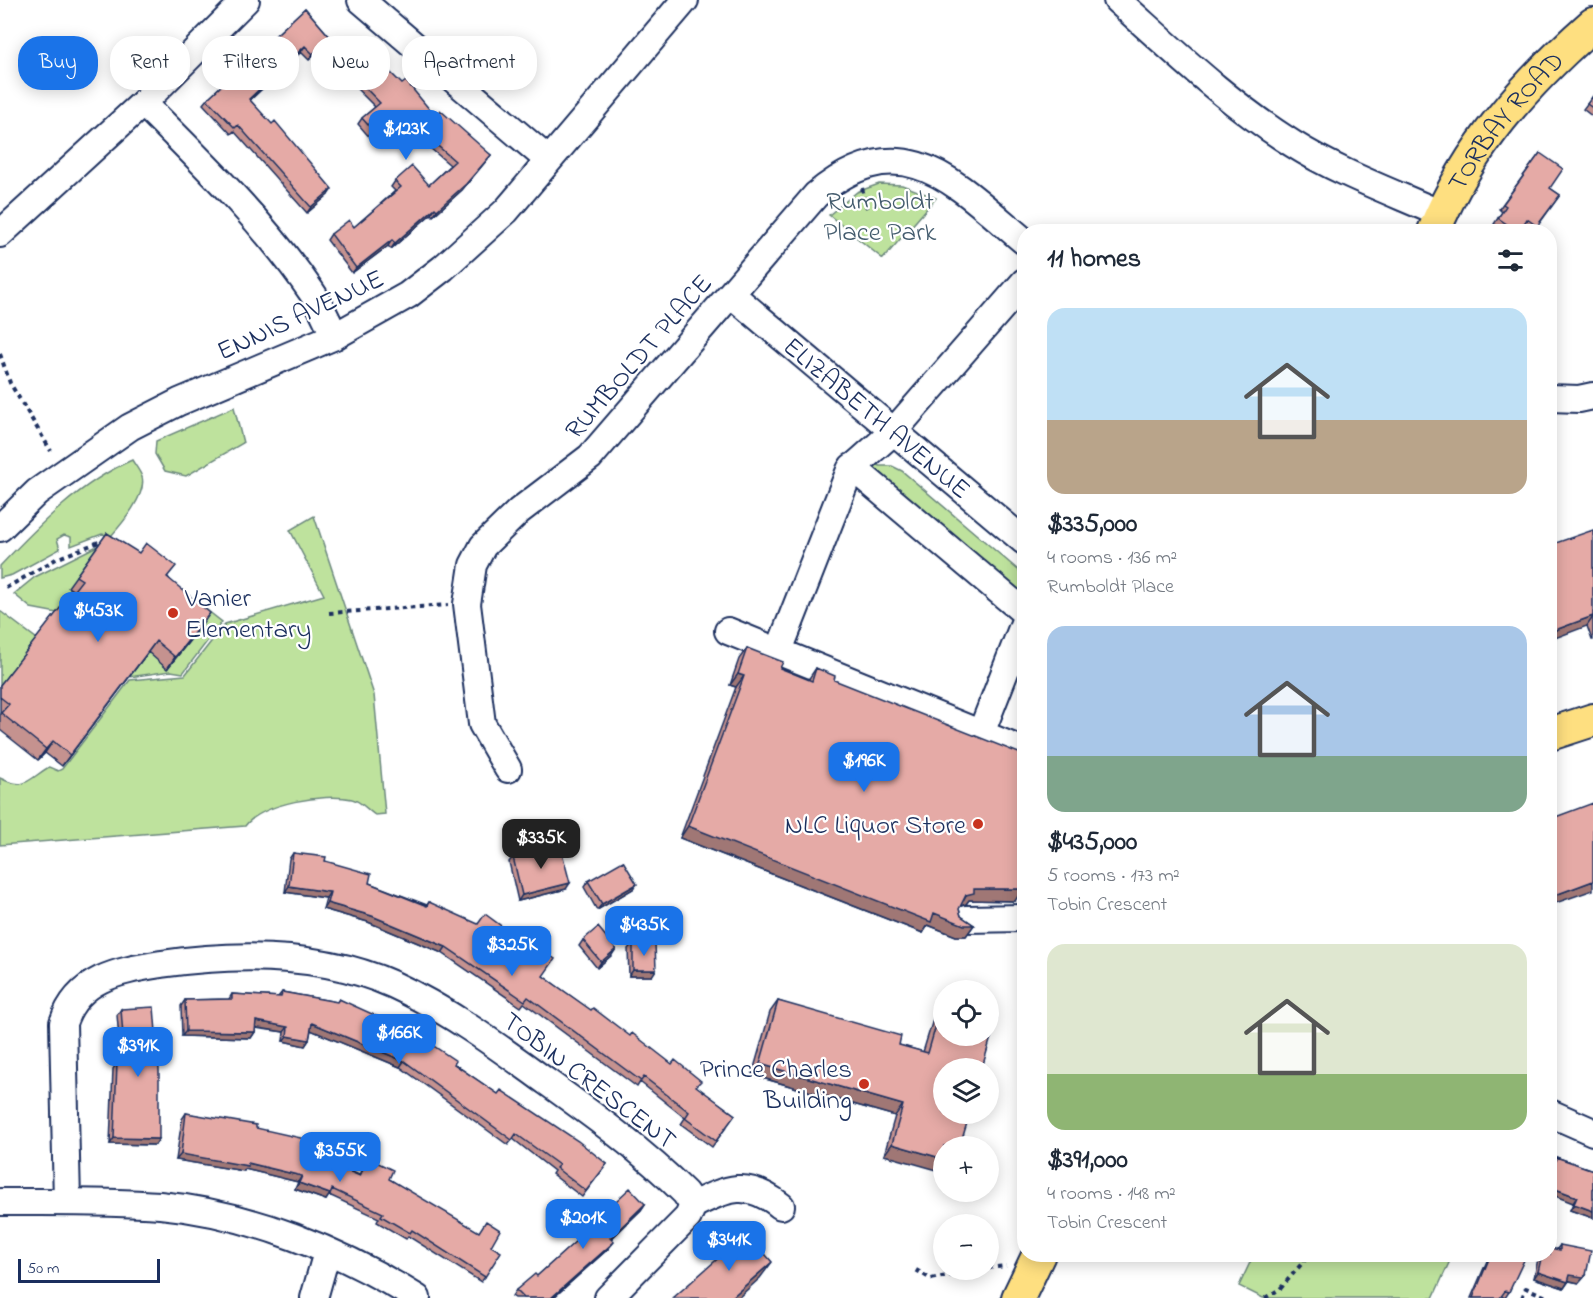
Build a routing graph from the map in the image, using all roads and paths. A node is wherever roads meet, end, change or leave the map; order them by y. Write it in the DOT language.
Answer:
graph roads {
  1 [pos="246,0"];
  2 [pos="361,0"];
  3 [pos="685,0"];
  4 [pos="1117,0"];
  5 [pos="1593,24"];
  6 [pos="144,103"];
  7 [pos="547,159"];
  8 [pos="861,185"];
  9 [pos="867,208"];
  10 [pos="1437,223"];
  11 [pos="0,234"];
  12 [pos="1017,235"];
  13 [pos="1017,290"];
  14 [pos="732,295"];
  15 [pos="335,336"];
  16 [pos="0,354"];
  17 [pos="1593,396"];
  18 [pos="1557,398"];
  19 [pos="894,431"];
  20 [pos="51,451"];
  21 [pos="852,467"];
  22 [pos="0,528"];
  23 [pos="1017,535"];
  24 [pos="111,544"];
  25 [pos="6,588"];
  26 [pos="451,605"];
  27 [pos="1017,606"];
  28 [pos="329,613"];
  29 [pos="728,631"];
  30 [pos="1017,641"];
  31 [pos="778,652"];
  32 [pos="1593,720"];
  33 [pos="1557,732"];
  34 [pos="981,733"];
  35 [pos="1017,748"];
  36 [pos="508,769"];
  37 [pos="1017,918"];
  38 [pos="966,919"];
  39 [pos="1557,1115"];
  40 [pos="1591,1126"];
  41 [pos="0,1202"];
  42 [pos="67,1202"];
  43 [pos="693,1205"];
  44 [pos="781,1206"];
  45 [pos="327,1252"];
  46 [pos="1035,1262"];
  47 [pos="1303,1262"];
  48 [pos="1007,1266"];
  49 [pos="999,1267"];
  50 [pos="916,1270"];
  51 [pos="933,1279"];
  52 [pos="314,1298"];
  53 [pos="417,1298"];
  54 [pos="608,1298"];
  55 [pos="1018,1298"];
  56 [pos="1265,1298"];
  57 [pos="1522,1298"];
  58 [pos="1549,1298"];
  1 -- 6 [label="street"];
  2 -- 7 [label="street"];
  3 -- 7 [label="street, ENNIS AVENUE"];
  4 -- 10 [label="street"];
  5 -- 10 [label="main road, TORBAY ROAD"];
  6 -- 11 [label="street"];
  6 -- 15 [label="street"];
  7 -- 15 [label="street, ENNIS AVENUE"];
  8 -- 9 [label="path"];
  12 -- 14 [label="street, RUMBOLDT PLACE"];
  13 -- 19 [label="street"];
  14 -- 19 [label="street, ELIZABETH AVENUE"];
  14 -- 36 [label="street, RUMBOLDT PLACE"];
  15 -- 22 [label="street, ENNIS AVENUE"];
  16 -- 20 [label="path"];
  17 -- 18 [label="street"];
  19 -- 21 [label="street"];
  19 -- 23 [label="street, ELIZABETH AVENUE"];
  21 -- 27 [label="street"];
  21 -- 31 [label="street"];
  24 -- 25 [label="path"];
  26 -- 28 [label="path"];
  29 -- 31 [label="street"];
  30 -- 34 [label="street"];
  31 -- 34 [label="street"];
  32 -- 33 [label="main road"];
  34 -- 35 [label="street"];
  37 -- 38 [label="street"];
  39 -- 40 [label="street"];
  41 -- 42 [label="street"];
  42 -- 43 [label="street, TOBIN CRESCENT"];
  42 -- 45 [label="street"];
  43 -- 44 [label="street"];
  43 -- 54 [label="street"];
  45 -- 52 [label="street"];
  45 -- 53 [label="street"];
  46 -- 55 [label="main road"];
  47 -- 56 [label="path"];
  48 -- 49 [label="path"];
  50 -- 51 [label="path"];
  57 -- 58 [label="path"];
}
